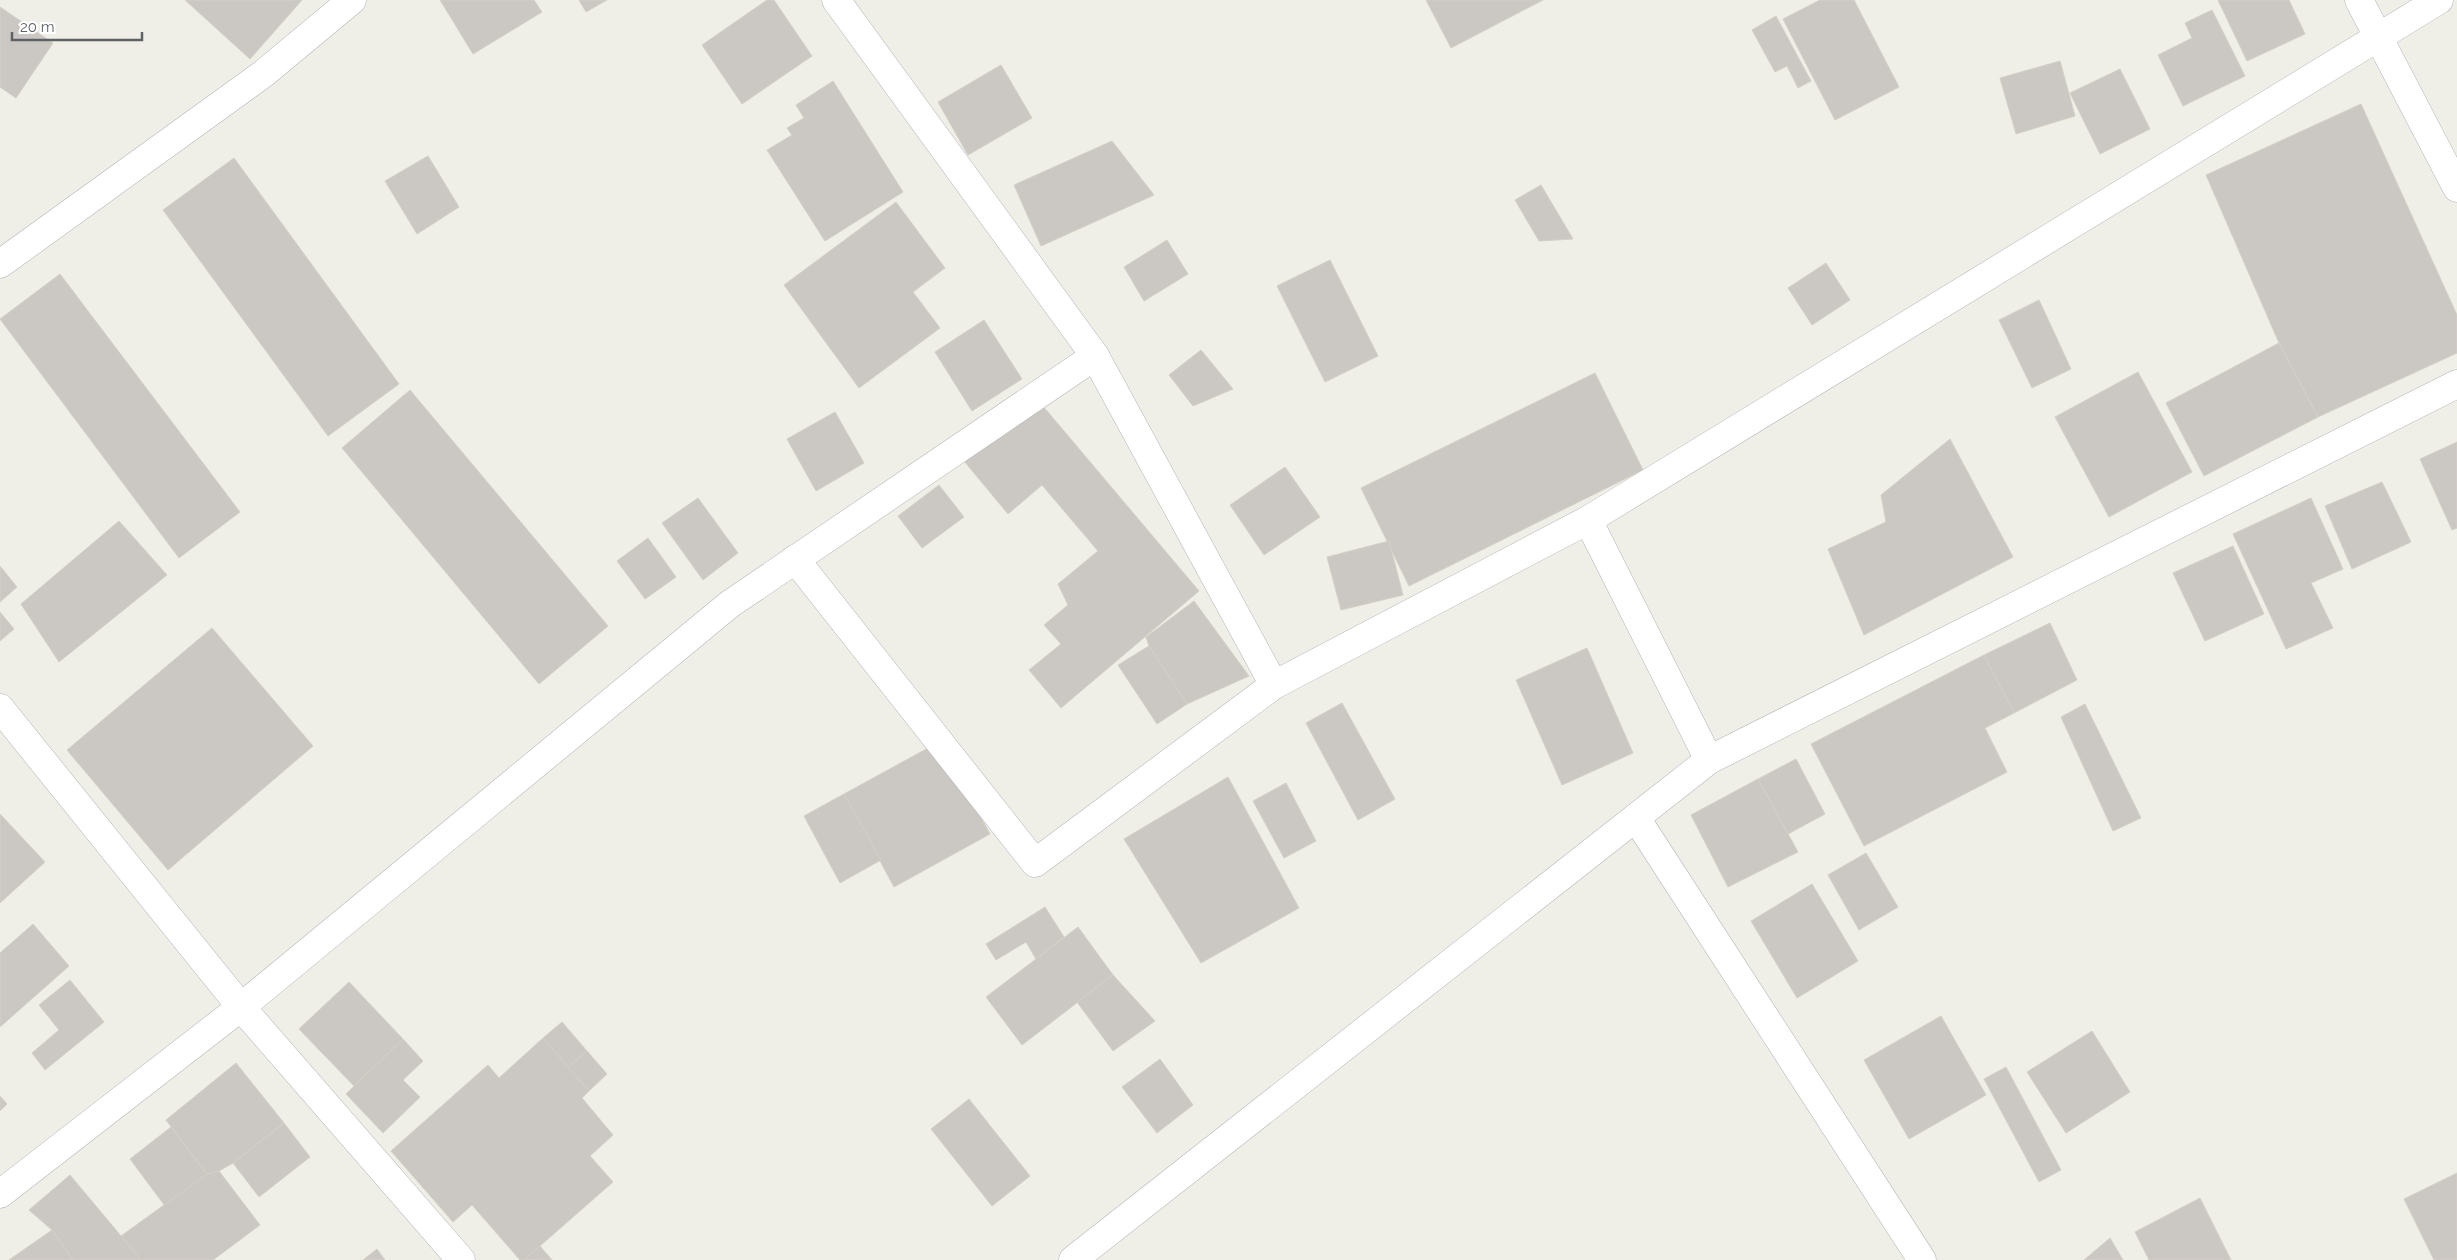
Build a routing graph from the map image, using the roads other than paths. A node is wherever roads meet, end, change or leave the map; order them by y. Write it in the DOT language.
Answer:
graph roads {
  1 [pos="352,0"];
  2 [pos="836,0"];
  3 [pos="2360,0"];
  4 [pos="2438,0"];
  5 [pos="2378,36"];
  6 [pos="2457,188"];
  7 [pos="0,264"];
  8 [pos="1095,356"];
  9 [pos="2457,384"];
  10 [pos="1588,520"];
  11 [pos="795,559"];
  12 [pos="1274,685"];
  13 [pos="0,708"];
  14 [pos="1708,760"];
  15 [pos="1636,818"];
  16 [pos="241,1007"];
  17 [pos="0,1194"];
  18 [pos="461,1260"];
  19 [pos="1073,1260"];
  20 [pos="1922,1260"];
  1 -- 7 [label="street"];
  2 -- 8 [label="street"];
  3 -- 5 [label="street"];
  4 -- 5 [label="street"];
  5 -- 6 [label="street"];
  5 -- 10 [label="street"];
  8 -- 11 [label="street"];
  8 -- 12 [label="street"];
  9 -- 14 [label="street"];
  10 -- 12 [label="street"];
  10 -- 14 [label="street"];
  11 -- 12 [label="street"];
  11 -- 16 [label="street"];
  13 -- 16 [label="street"];
  14 -- 15 [label="street"];
  15 -- 19 [label="street"];
  15 -- 20 [label="street"];
  16 -- 17 [label="street"];
  16 -- 18 [label="street"];
}
